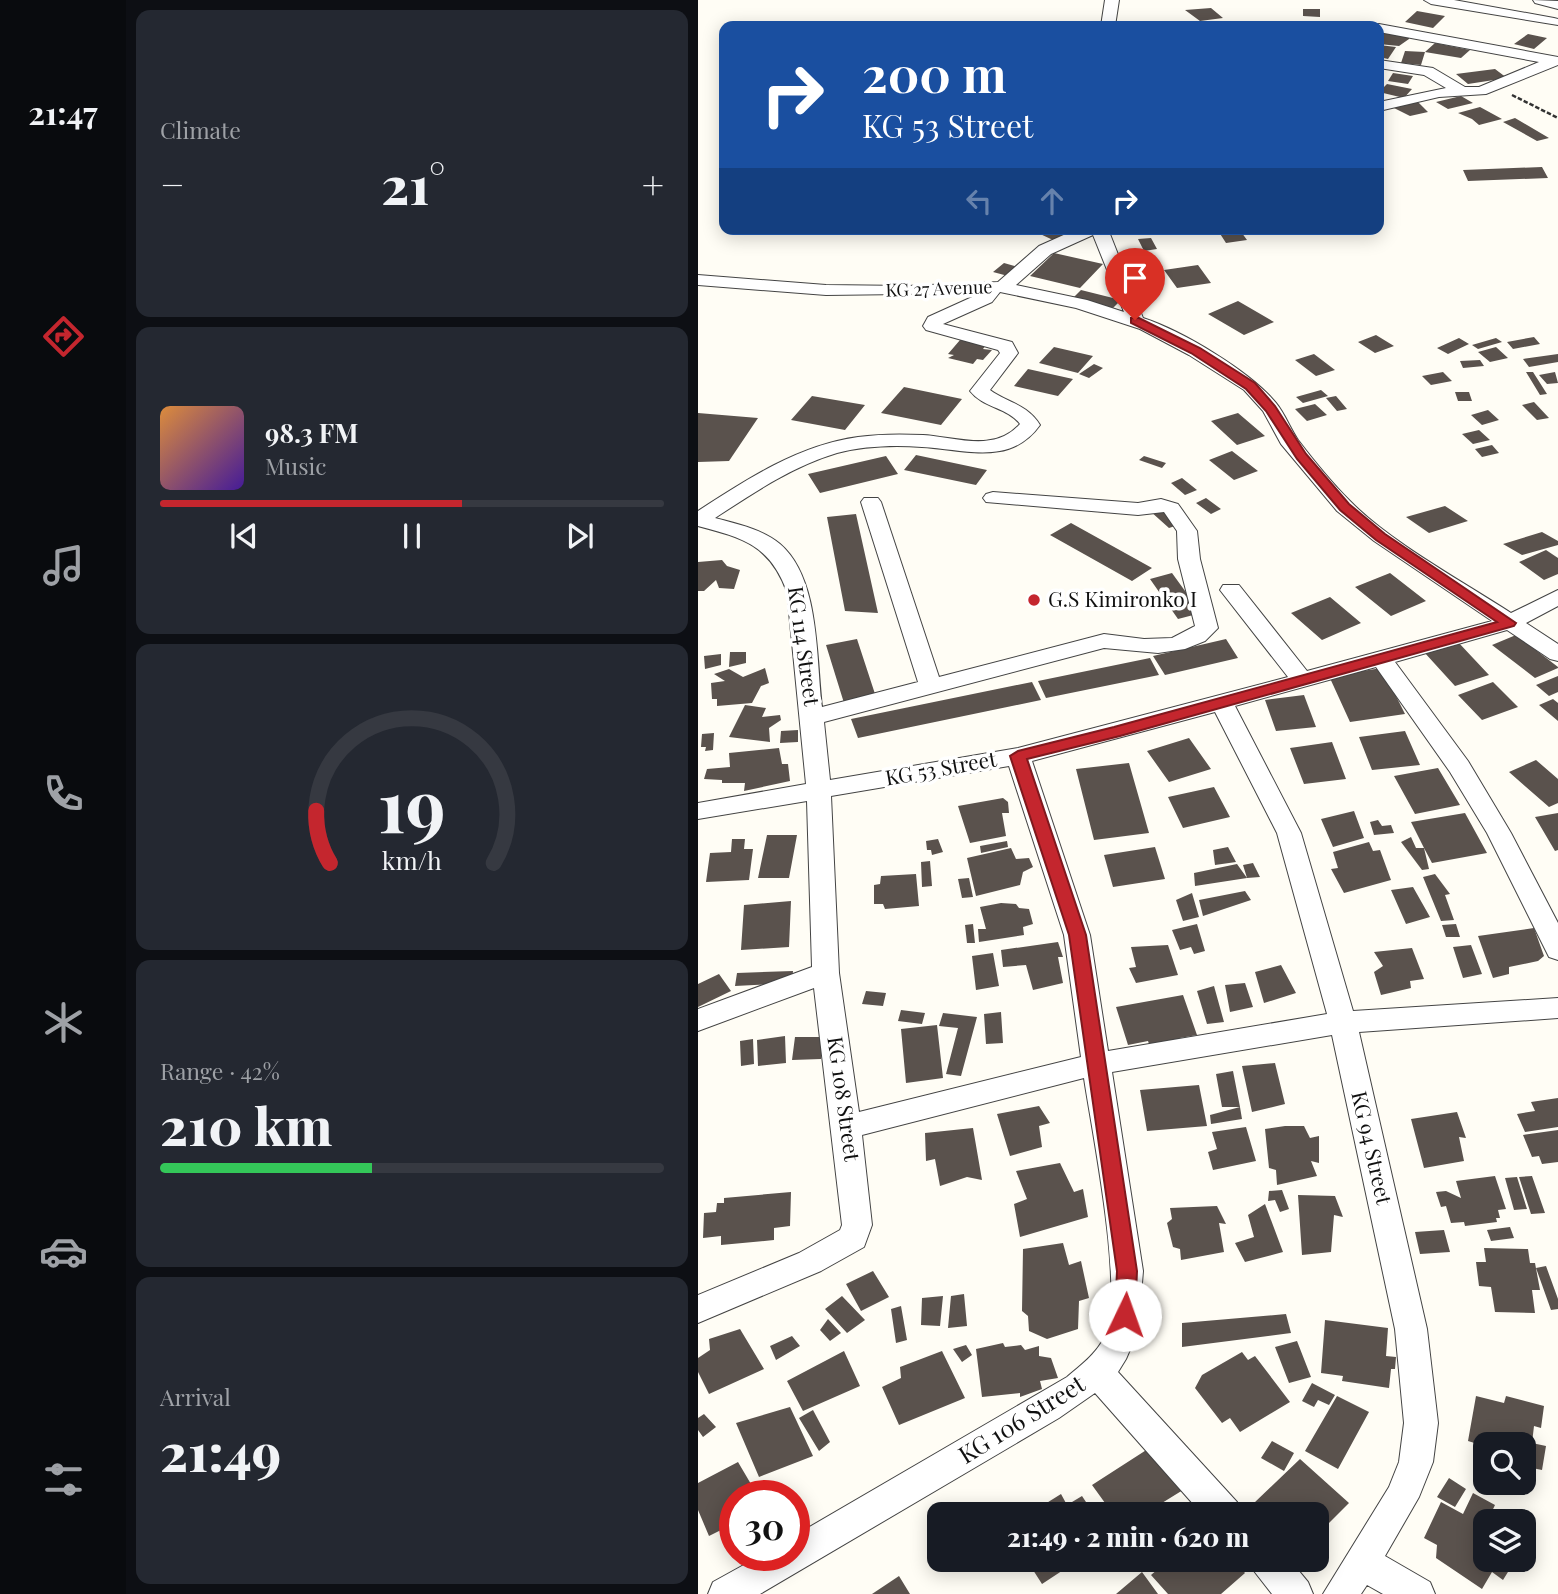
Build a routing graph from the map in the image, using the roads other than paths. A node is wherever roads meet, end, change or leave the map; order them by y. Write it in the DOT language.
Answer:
graph roads {
  1 [pos="1112,0"];
  2 [pos="1431,0"];
  3 [pos="1540,0"];
  4 [pos="1558,5"];
  5 [pos="1109,21"];
  6 [pos="1554,22"];
  7 [pos="1384,29"];
  8 [pos="1555,61"];
  9 [pos="1384,65"];
  10 [pos="1465,93"];
  11 [pos="1384,105"];
  12 [pos="1078,235"];
  13 [pos="1101,235"];
  14 [pos="698,280"];
  15 [pos="999,287"];
  16 [pos="1135,320"];
  17 [pos="993,498"];
  18 [pos="871,502"];
  19 [pos="699,520"];
  20 [pos="1231,590"];
  21 [pos="1558,597"];
  22 [pos="1509,623"];
  23 [pos="1558,654"];
  24 [pos="1382,659"];
  25 [pos="1303,681"];
  26 [pos="931,687"];
  27 [pos="1222,703"];
  28 [pos="813,717"];
  29 [pos="1018,756"];
  30 [pos="819,790"];
  31 [pos="698,811"];
  32 [pos="1558,950"];
  33 [pos="826,973"];
  34 [pos="1558,1008"];
  35 [pos="698,1020"];
  36 [pos="1343,1022"];
  37 [pos="1096,1064"];
  38 [pos="847,1127"];
  39 [pos="698,1309"];
  40 [pos="1098,1372"];
  41 [pos="1214,1502"];
  42 [pos="810,1546"];
  43 [pos="1363,1563"];
  44 [pos="766,1571"];
  45 [pos="1277,1572"];
  46 [pos="726,1594"];
  47 [pos="1295,1594"];
  48 [pos="1341,1594"];
  49 [pos="1417,1594"];
  1 -- 5 [label="street"];
  2 -- 6 [label="street"];
  3 -- 4 [label="street"];
  7 -- 8 [label="street"];
  8 -- 10 [label="street"];
  9 -- 10 [label="street"];
  10 -- 11 [label="street"];
  12 -- 15 [label="street"];
  13 -- 16 [label="street"];
  14 -- 15 [label="street, KG 27 Avenue"];
  15 -- 16 [label="street, KG 27 Avenue"];
  15 -- 19 [label="street"];
  16 -- 22 [label="street, KG 27 Avenue"];
  17 -- 26 [label="street"];
  18 -- 26 [label="street"];
  19 -- 28 [label="street, KG 114 Street"];
  20 -- 25 [label="street"];
  21 -- 22 [label="street, KG 53 Street"];
  22 -- 23 [label="street, KG 27 Avenue"];
  22 -- 24 [label="street, KG 53 Street"];
  24 -- 25 [label="street, KG 53 Street"];
  24 -- 32 [label="street"];
  25 -- 27 [label="street, KG 53 Street"];
  26 -- 28 [label="street"];
  27 -- 29 [label="street, KG 53 Street"];
  27 -- 36 [label="street, KG 94 Street"];
  28 -- 30 [label="street, KG 114 Street"];
  29 -- 30 [label="street, KG 53 Street"];
  29 -- 37 [label="street, KG 106 Street"];
  30 -- 31 [label="street, KG 53 Street"];
  30 -- 33 [label="street, KG 108 Street"];
  33 -- 35 [label="street"];
  33 -- 38 [label="street, KG 108 Street"];
  34 -- 36 [label="street"];
  36 -- 37 [label="street"];
  36 -- 43 [label="street, KG 94 Street"];
  37 -- 38 [label="street"];
  37 -- 40 [label="street, KG 106 Street"];
  38 -- 39 [label="street, KG 108 Street"];
  40 -- 41 [label="street"];
  40 -- 42 [label="street, KG 106 Street"];
  43 -- 48 [label="street, KG 94 Street"];
  43 -- 49 [label="street"];
  44 -- 46 [label="street, KG 106 Street"];
  45 -- 47 [label="street"];
}
